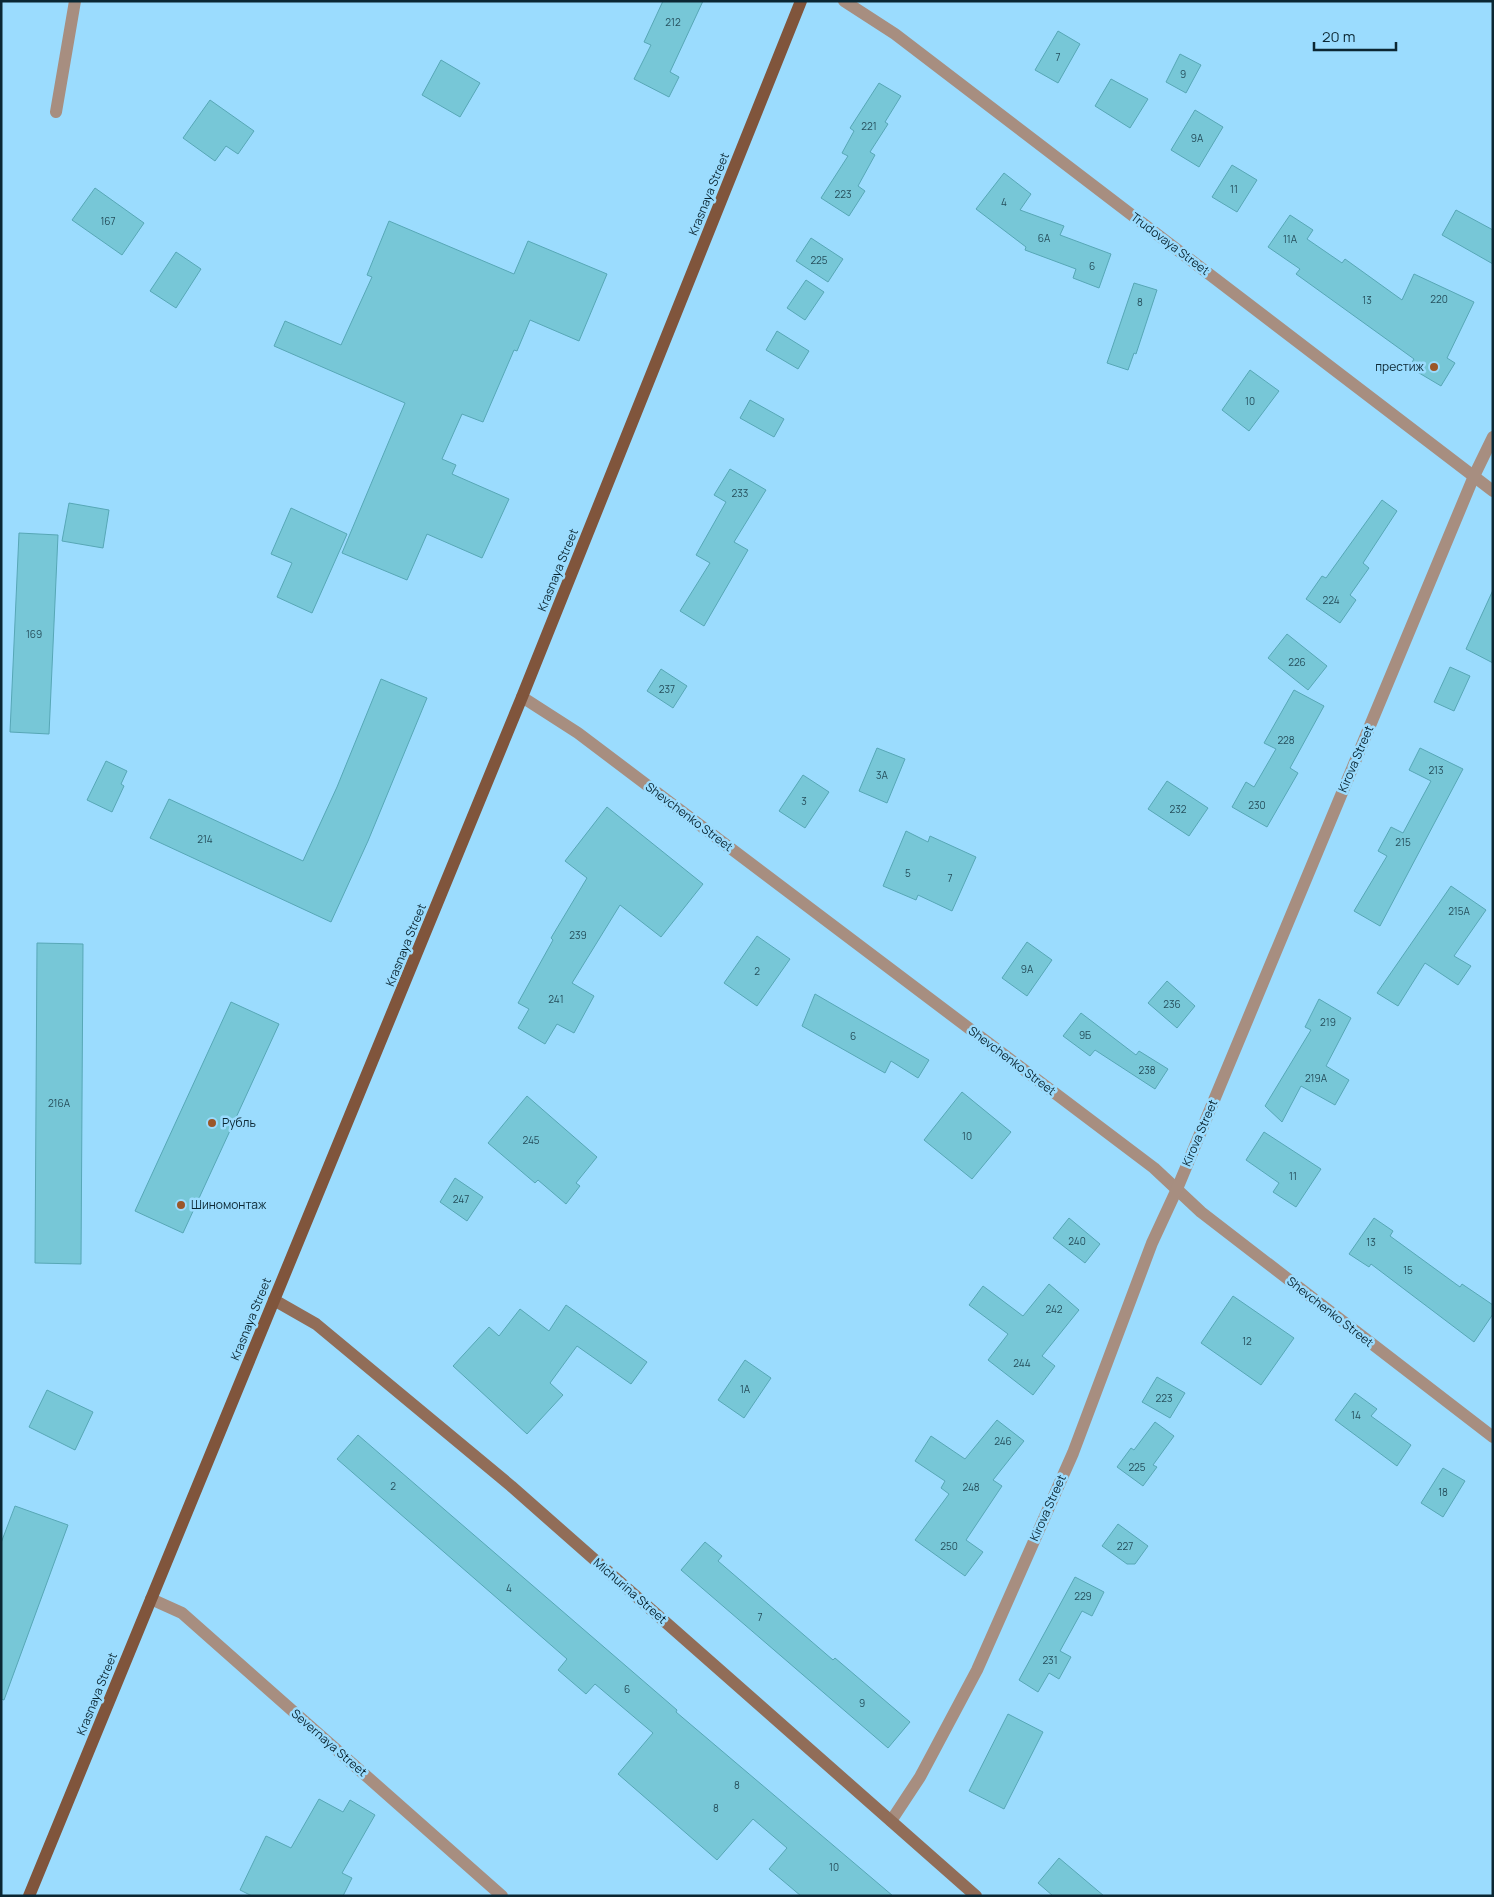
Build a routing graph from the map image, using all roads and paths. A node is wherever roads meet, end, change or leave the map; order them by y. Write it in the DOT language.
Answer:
graph roads {
  1 [pos="75,1"];
  2 [pos="801,1"];
  3 [pos="844,1"];
  4 [pos="56,112"];
  5 [pos="1493,436"];
  6 [pos="1474,476"];
  7 [pos="1493,490"];
  8 [pos="522,697"];
  9 [pos="1177,1189"];
  10 [pos="274,1300"];
  11 [pos="1493,1437"];
  12 [pos="151,1599"];
  13 [pos="891,1821"];
  14 [pos="28,1896"];
  15 [pos="502,1896"];
  16 [pos="976,1896"];
  1 -- 4 [label="street"];
  2 -- 8 [label="main road, Krasnaya Street"];
  3 -- 6 [label="street, Trudovaya Street"];
  5 -- 6 [label="street, Kirova Street"];
  6 -- 7 [label="street, Trudovaya Street"];
  6 -- 9 [label="street, Kirova Street"];
  8 -- 9 [label="street, Shevchenko Street"];
  8 -- 10 [label="main road, Krasnaya Street"];
  9 -- 11 [label="street, Shevchenko Street"];
  9 -- 13 [label="street, Kirova Street"];
  10 -- 12 [label="main road, Krasnaya Street"];
  10 -- 13 [label="street, Michurina Street"];
  12 -- 14 [label="main road, Krasnaya Street"];
  12 -- 15 [label="street, Severnaya Street"];
  13 -- 16 [label="street, Michurina Street"];
}
